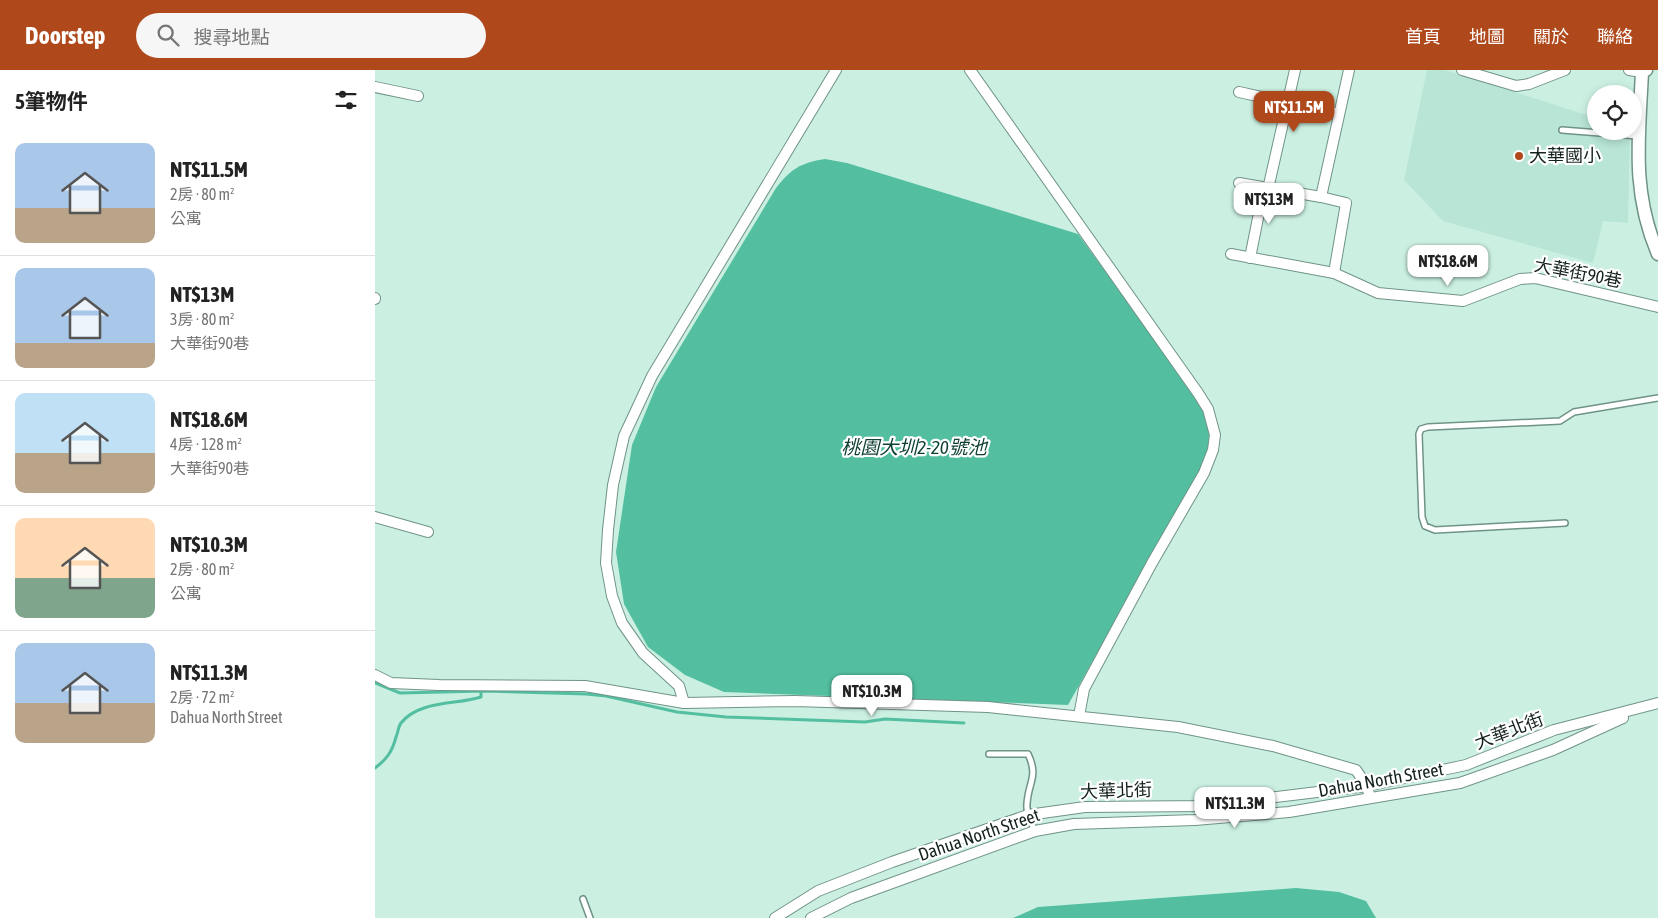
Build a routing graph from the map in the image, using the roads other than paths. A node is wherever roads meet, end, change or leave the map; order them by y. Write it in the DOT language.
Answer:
graph roads {
  1 [pos="836,70"];
  2 [pos="970,70"];
  3 [pos="1295,70"];
  4 [pos="1349,70"];
  5 [pos="1462,70"];
  6 [pos="1565,70"];
  7 [pos="1629,70"];
  8 [pos="1643,70"];
  9 [pos="1642,86"];
  10 [pos="375,87"];
  11 [pos="1239,92"];
  12 [pos="418,96"];
  13 [pos="1289,102"];
  14 [pos="1339,114"];
  15 [pos="1562,130"];
  16 [pos="1587,132"];
  17 [pos="1639,140"];
  18 [pos="1239,183"];
  19 [pos="1266,189"];
  20 [pos="1321,196"];
  21 [pos="1231,254"];
  22 [pos="1658,254"];
  23 [pos="1250,258"];
  24 [pos="1334,273"];
  25 [pos="1658,307"];
  26 [pos="1658,398"];
  27 [pos="375,517"];
  28 [pos="1565,523"];
  29 [pos="428,532"];
  30 [pos="375,676"];
  31 [pos="685,703"];
  32 [pos="1658,703"];
  33 [pos="1647,707"];
  34 [pos="1079,716"];
  35 [pos="989,754"];
  36 [pos="1367,786"];
  37 [pos="1371,798"];
  38 [pos="1028,815"];
  39 [pos="1035,831"];
  40 [pos="583,899"];
  41 [pos="590,918"];
  42 [pos="775,918"];
  43 [pos="811,918"];
  1 -- 31 [label="street"];
  2 -- 34 [label="street"];
  3 -- 13 [label="street"];
  4 -- 14 [label="street"];
  5 -- 6 [label="street"];
  7 -- 8 [label="street"];
  8 -- 9 [label="street"];
  10 -- 12 [label="street"];
  11 -- 13 [label="street"];
  13 -- 14 [label="street"];
  13 -- 19 [label="street"];
  14 -- 20 [label="street"];
  15 -- 16 [label="lane"];
  17 -- 22 [label="street"];
  18 -- 19 [label="street"];
  19 -- 20 [label="street"];
  19 -- 23 [label="street"];
  20 -- 24 [label="street"];
  21 -- 23 [label="street, 大華街90巷"];
  23 -- 24 [label="street, 大華街90巷"];
  24 -- 25 [label="street, 大華街90巷"];
  26 -- 28 [label="lane"];
  27 -- 29 [label="street"];
  30 -- 31 [label="street"];
  31 -- 34 [label="street"];
  32 -- 33 [label="street, Dahua North Street"];
  33 -- 36 [label="street, 大華北街"];
  33 -- 37 [label="street, Dahua North Street"];
  34 -- 36 [label="street"];
  35 -- 38 [label="lane"];
  36 -- 37 [label="street"];
  36 -- 38 [label="street, 大華北街"];
  37 -- 39 [label="street, Dahua North Street"];
  38 -- 39 [label="lane"];
  38 -- 42 [label="street, 大華北街"];
  39 -- 43 [label="street, Dahua North Street"];
  40 -- 41 [label="lane"];
}
